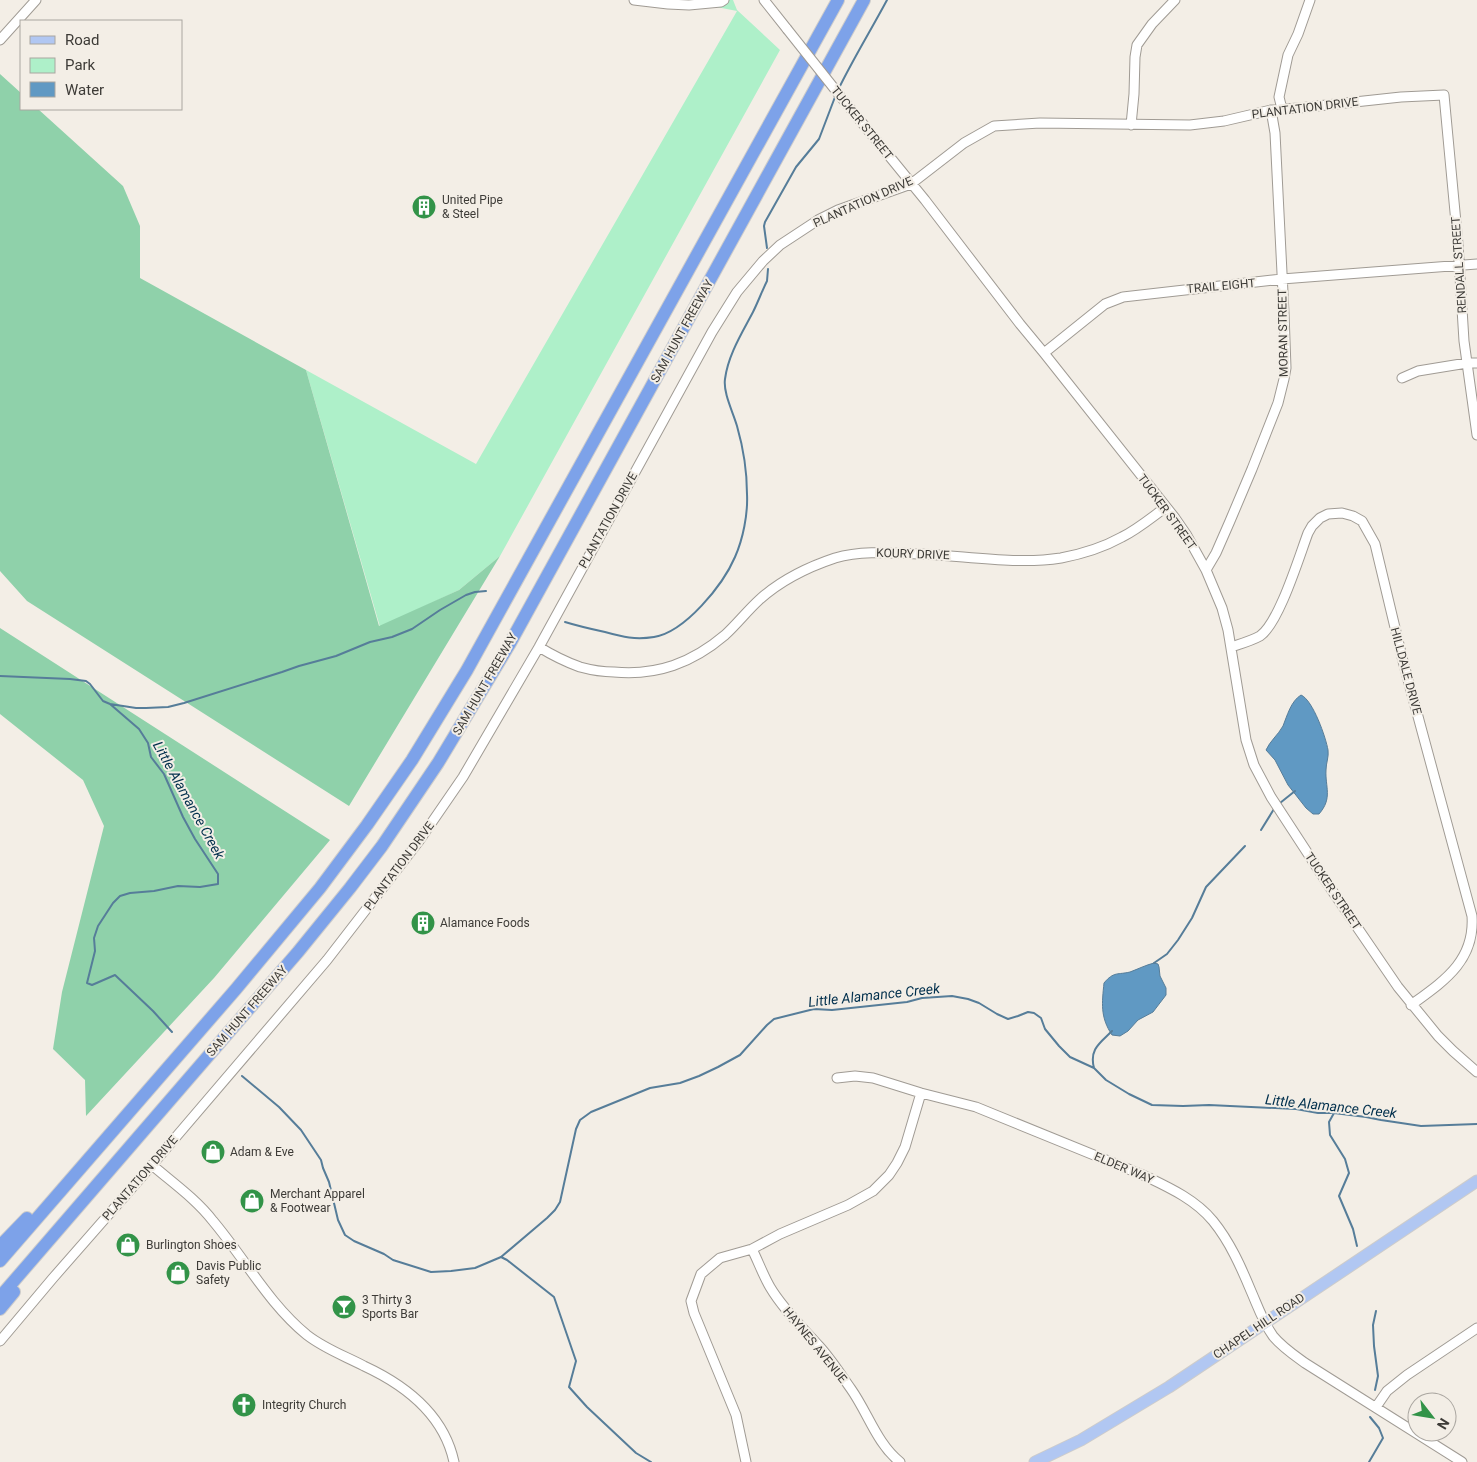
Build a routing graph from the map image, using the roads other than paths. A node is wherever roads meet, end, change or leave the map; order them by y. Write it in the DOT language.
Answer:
graph roads {
  1 [pos="36,0"];
  2 [pos="634,0"];
  3 [pos="724,0"];
  4 [pos="764,0"];
  5 [pos="838,0"];
  6 [pos="864,0"];
  7 [pos="1175,0"];
  8 [pos="1310,0"];
  9 [pos="0,40"];
  10 [pos="1444,95"];
  11 [pos="1282,109"];
  12 [pos="1271,110"];
  13 [pos="1131,125"];
  14 [pos="911,184"];
  15 [pos="1477,264"];
  16 [pos="1460,265"];
  17 [pos="1282,279"];
  18 [pos="1044,353"];
  19 [pos="1477,363"];
  20 [pos="1467,364"];
  21 [pos="1402,378"];
  22 [pos="1477,435"];
  23 [pos="1166,507"];
  24 [pos="1206,570"];
  25 [pos="539,647"];
  26 [pos="1231,647"];
  27 [pos="1411,1005"];
  28 [pos="1477,1072"];
  29 [pos="837,1078"];
  30 [pos="921,1093"];
  31 [pos="171,1100"];
  32 [pos="114,1129"];
  33 [pos="152,1165"];
  34 [pos="1477,1180"];
  35 [pos="0,1246"];
  36 [pos="752,1249"];
  37 [pos="0,1261"];
  38 [pos="0,1297"];
  39 [pos="0,1309"];
  40 [pos="1264,1323"];
  41 [pos="1477,1328"];
  42 [pos="0,1341"];
  43 [pos="1376,1407"];
  44 [pos="454,1462"];
  45 [pos="746,1462"];
  46 [pos="900,1462"];
  47 [pos="1036,1462"];
  48 [pos="1462,1462"];
  1 -- 9 [label="street"];
  2 -- 3 [label="street"];
  4 -- 14 [label="street, TUCKER STREET, bridge"];
  5 -- 32 [label="highway, SAM HUNT FREEWAY"];
  6 -- 31 [label="highway, SAM HUNT FREEWAY"];
  7 -- 13 [label="street"];
  8 -- 11 [label="street"];
  10 -- 11 [label="street, PLANTATION DRIVE"];
  10 -- 16 [label="street, RENDALL STREET"];
  11 -- 12 [label="street, PLANTATION DRIVE"];
  12 -- 13 [label="street, PLANTATION DRIVE"];
  12 -- 17 [label="street, MORAN STREET"];
  13 -- 14 [label="street, PLANTATION DRIVE"];
  14 -- 18 [label="street, TUCKER STREET"];
  14 -- 25 [label="street, PLANTATION DRIVE"];
  15 -- 16 [label="street, TRAIL EIGHT"];
  16 -- 17 [label="street, TRAIL EIGHT"];
  16 -- 20 [label="street, RENDALL STREET"];
  17 -- 18 [label="street, TRAIL EIGHT"];
  17 -- 24 [label="street, MORAN STREET"];
  18 -- 23 [label="street, TUCKER STREET"];
  19 -- 20 [label="street"];
  20 -- 21 [label="street"];
  20 -- 22 [label="street, RENDALL STREET"];
  23 -- 24 [label="street, TUCKER STREET"];
  23 -- 25 [label="street, KOURY DRIVE"];
  24 -- 26 [label="street, TUCKER STREET"];
  25 -- 33 [label="street, PLANTATION DRIVE"];
  26 -- 27 [label="street, TUCKER STREET"];
  26 -- 27 [label="street, HILLDALE DRIVE"];
  27 -- 28 [label="street, TUCKER STREET"];
  29 -- 30 [label="street, ELDER WAY"];
  30 -- 36 [label="street"];
  30 -- 40 [label="street, ELDER WAY"];
  31 -- 38 [label="highway, SAM HUNT FREEWAY"];
  31 -- 39 [label="highway"];
  32 -- 35 [label="highway"];
  32 -- 37 [label="highway, SAM HUNT FREEWAY"];
  33 -- 42 [label="street, PLANTATION DRIVE"];
  33 -- 44 [label="street"];
  34 -- 40 [label="main road, CHAPEL HILL ROAD"];
  36 -- 45 [label="street"];
  36 -- 46 [label="street, HAYNES AVENUE"];
  40 -- 43 [label="street, ELDER WAY"];
  40 -- 47 [label="main road, CHAPEL HILL ROAD"];
  41 -- 43 [label="street"];
  43 -- 48 [label="street, ELDER WAY"];
}
